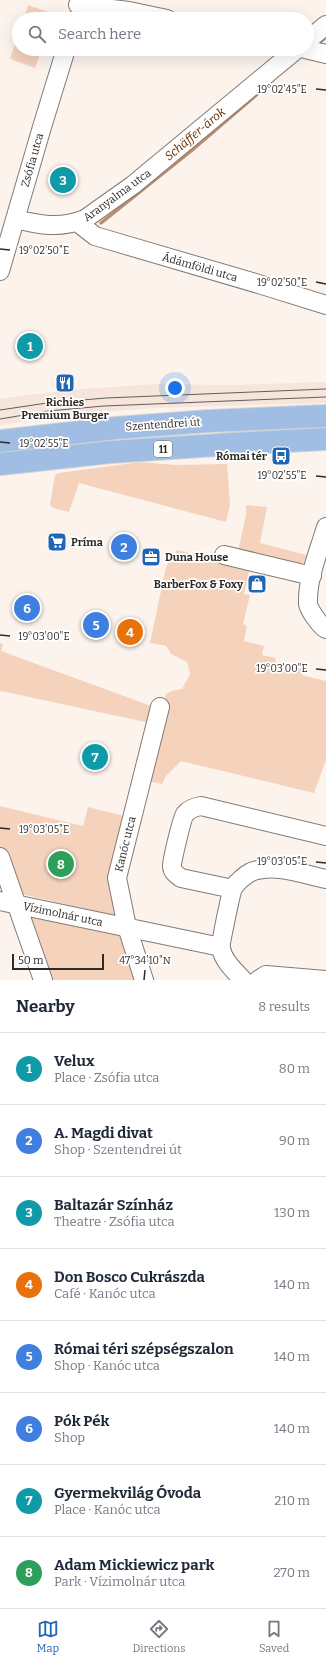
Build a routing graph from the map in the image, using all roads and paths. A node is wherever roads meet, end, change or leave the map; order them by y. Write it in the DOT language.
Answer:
graph roads {
  1 [pos="77,8"];
  2 [pos="134,12"];
  3 [pos="326,25"];
  4 [pos="314,35"];
  5 [pos="314,51"];
  6 [pos="326,54"];
  7 [pos="64,56"];
  8 [pos="289,56"];
  9 [pos="15,219"];
  10 [pos="77,222"];
  11 [pos="0,271"];
  12 [pos="326,305"];
  13 [pos="326,416"];
  14 [pos="326,439"];
  15 [pos="0,441"];
  16 [pos="0,464"];
  17 [pos="326,527"];
  18 [pos="224,555"];
  19 [pos="312,576"];
  20 [pos="326,629"];
  21 [pos="160,707"];
  22 [pos="326,836"];
  23 [pos="0,857"];
  24 [pos="326,879"];
  25 [pos="233,889"];
  26 [pos="9,903"];
  27 [pos="127,927"];
  28 [pos="221,947"];
  29 [pos="44,980"];
  30 [pos="144,980"];
  31 [pos="243,980"];
  32 [pos="258,980"];
  33 [pos="326,980"];
  1 -- 2 [label="street"];
  3 -- 4 [label="street"];
  5 -- 6 [label="street"];
  7 -- 9 [label="street, Zsófia utca"];
  8 -- 10 [label="street, Aranyalma utca"];
  9 -- 10 [label="street, Aranyalma utca"];
  9 -- 11 [label="street, Zsófia utca"];
  10 -- 12 [label="street, Ádámföldi utca"];
  13 -- 15 [label="main road, Szentendrei út / 11"];
  14 -- 16 [label="main road, 11"];
  17 -- 19 [label="street"];
  18 -- 19 [label="street"];
  19 -- 20 [label="street"];
  21 -- 27 [label="street, Kanóc utca"];
  22 -- 25 [label="street"];
  23 -- 26 [label="street"];
  24 -- 25 [label="street"];
  25 -- 28 [label="street"];
  26 -- 27 [label="street, Vízimolnár utca"];
  26 -- 29 [label="street"];
  27 -- 28 [label="street, Vízimolnár utca"];
  27 -- 30 [label="street, Kanóc utca"];
  28 -- 31 [label="street"];
  32 -- 33 [label="street"];
}
